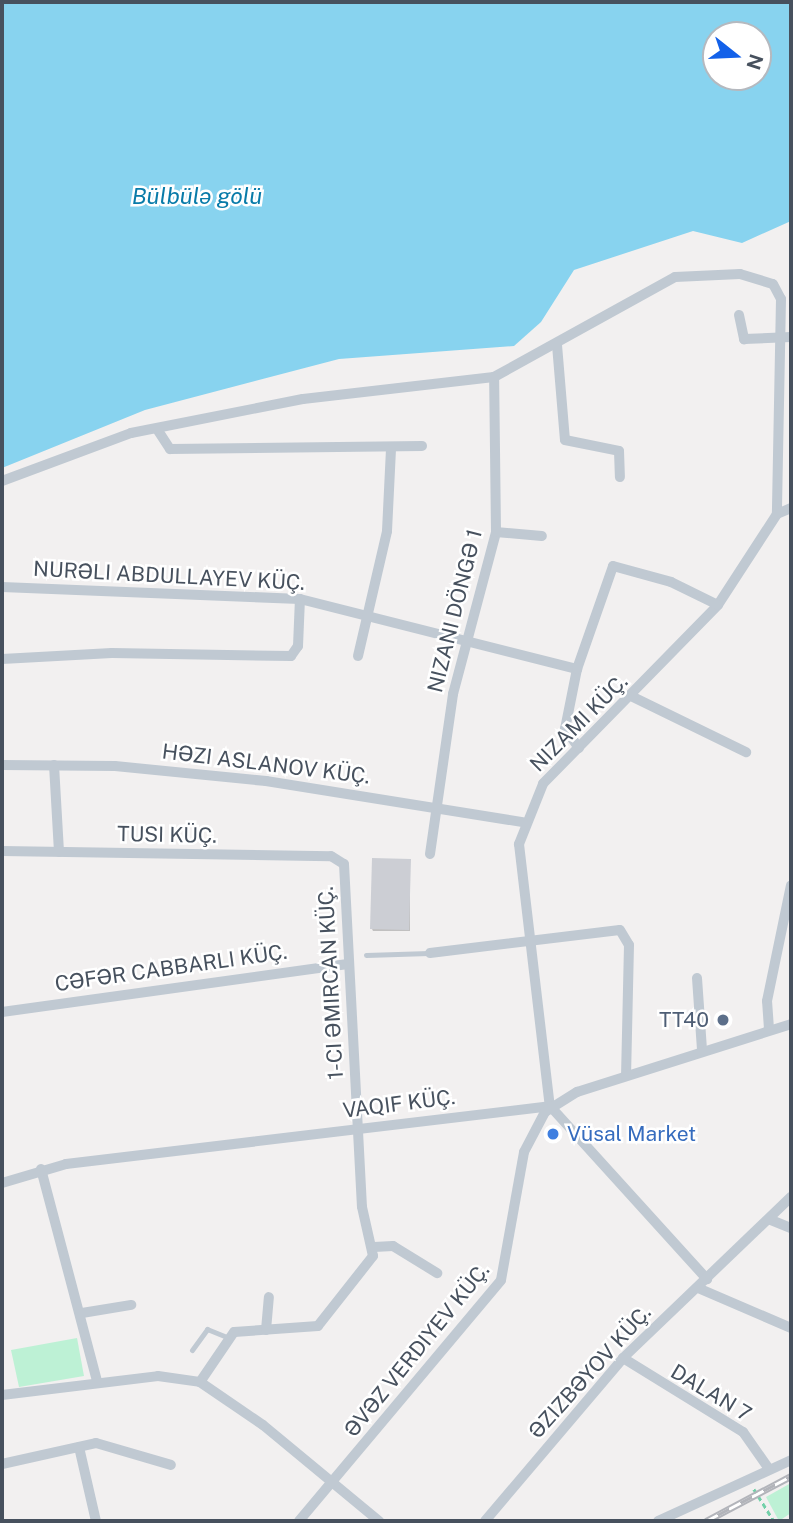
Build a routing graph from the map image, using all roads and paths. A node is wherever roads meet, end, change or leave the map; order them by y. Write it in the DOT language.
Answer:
graph roads {
  1 [pos="738,315"];
  2 [pos="791,337"];
  3 [pos="779,343"];
  4 [pos="557,345"];
  5 [pos="494,377"];
  6 [pos="157,429"];
  7 [pos="778,441"];
  8 [pos="791,442"];
  9 [pos="422,446"];
  10 [pos="391,450"];
  11 [pos="621,477"];
  12 [pos="2,481"];
  13 [pos="791,508"];
  14 [pos="777,514"];
  15 [pos="496,532"];
  16 [pos="542,536"];
  17 [pos="2,587"];
  18 [pos="300,599"];
  19 [pos="718,605"];
  20 [pos="365,613"];
  21 [pos="467,642"];
  22 [pos="358,656"];
  23 [pos="2,659"];
  24 [pos="577,669"];
  25 [pos="633,697"];
  26 [pos="579,748"];
  27 [pos="746,752"];
  28 [pos="2,765"];
  29 [pos="54,765"];
  30 [pos="438,808"];
  31 [pos="523,822"];
  32 [pos="2,851"];
  33 [pos="59,852"];
  34 [pos="430,854"];
  35 [pos="331,856"];
  36 [pos="791,885"];
  37 [pos="528,937"];
  38 [pos="429,953"];
  39 [pos="366,955"];
  40 [pos="346,964"];
  41 [pos="697,978"];
  42 [pos="2,1012"];
  43 [pos="791,1024"];
  44 [pos="769,1028"];
  45 [pos="702,1050"];
  46 [pos="626,1075"];
  47 [pos="550,1107"];
  48 [pos="358,1128"];
  49 [pos="41,1169"];
  50 [pos="2,1183"];
  51 [pos="791,1197"];
  52 [pos="771,1220"];
  53 [pos="791,1228"];
  54 [pos="374,1247"];
  55 [pos="437,1273"];
  56 [pos="708,1279"];
  57 [pos="698,1288"];
  58 [pos="269,1297"];
  59 [pos="131,1305"];
  60 [pos="82,1313"];
  61 [pos="791,1328"];
  62 [pos="265,1330"];
  63 [pos="227,1336"];
  64 [pos="192,1350"];
  65 [pos="623,1358"];
  66 [pos="97,1381"];
  67 [pos="200,1382"];
  68 [pos="2,1395"];
  69 [pos="79,1447"];
  70 [pos="791,1460"];
  71 [pos="2,1464"];
  72 [pos="171,1465"];
  73 [pos="769,1469"];
  74 [pos="333,1481"];
  75 [pos="749,1481"];
  76 [pos="96,1521"];
  77 [pos="299,1521"];
  78 [pos="379,1521"];
  79 [pos="485,1521"];
  80 [pos="658,1521"];
  81 [pos="774,1521"];
  1 -- 3 [label="street"];
  2 -- 3 [label="street"];
  3 -- 4 [label="street"];
  3 -- 7 [label="street"];
  4 -- 5 [label="street"];
  4 -- 11 [label="street"];
  5 -- 6 [label="street"];
  5 -- 15 [label="street, NIZANI DÖNGƏ 1"];
  6 -- 10 [label="street"];
  6 -- 12 [label="street"];
  7 -- 8 [label="street"];
  7 -- 14 [label="street"];
  9 -- 10 [label="street"];
  10 -- 20 [label="street"];
  13 -- 14 [label="street"];
  14 -- 19 [label="street, NIZAMI KÜÇ."];
  15 -- 16 [label="street"];
  15 -- 21 [label="street, NIZANI DÖNGƏ 1"];
  17 -- 18 [label="street, NURƏLI ABDULLAYEV KÜÇ."];
  18 -- 20 [label="street, NURƏLI ABDULLAYEV KÜÇ."];
  18 -- 23 [label="street"];
  19 -- 24 [label="street"];
  19 -- 25 [label="street, NIZAMI KÜÇ."];
  20 -- 21 [label="street, NURƏLI ABDULLAYEV KÜÇ."];
  20 -- 22 [label="street"];
  21 -- 24 [label="street, NURƏLI ABDULLAYEV KÜÇ."];
  21 -- 30 [label="street, NIZANI DÖNGƏ 1"];
  24 -- 26 [label="street"];
  25 -- 26 [label="street, NIZAMI KÜÇ."];
  25 -- 27 [label="street"];
  26 -- 31 [label="street, NIZAMI KÜÇ."];
  28 -- 29 [label="street, HƏZI ASLANOV KÜÇ."];
  29 -- 30 [label="street, HƏZI ASLANOV KÜÇ."];
  29 -- 33 [label="street"];
  30 -- 31 [label="street, HƏZI ASLANOV KÜÇ."];
  30 -- 34 [label="street, NIZANI DÖNGƏ 1"];
  31 -- 37 [label="street, NIZAMI KÜÇ."];
  32 -- 33 [label="street, TUSI KÜÇ."];
  33 -- 35 [label="street, TUSI KÜÇ."];
  35 -- 40 [label="street, 1-CI ƏMIRCAN KÜÇ."];
  36 -- 44 [label="street"];
  37 -- 38 [label="street"];
  37 -- 46 [label="street"];
  37 -- 47 [label="street, NIZAMI KÜÇ."];
  38 -- 39 [label="lane"];
  40 -- 42 [label="street"];
  40 -- 48 [label="street, 1-CI ƏMIRCAN KÜÇ."];
  41 -- 45 [label="street"];
  43 -- 44 [label="street, VAQIF KÜÇ."];
  44 -- 45 [label="street, VAQIF KÜÇ."];
  45 -- 46 [label="street, VAQIF KÜÇ."];
  46 -- 47 [label="street, VAQIF KÜÇ."];
  47 -- 48 [label="street, VAQIF KÜÇ."];
  47 -- 56 [label="street"];
  47 -- 74 [label="street, ƏVƏZ VERDIYEV KÜÇ."];
  48 -- 49 [label="street, VAQIF KÜÇ."];
  48 -- 54 [label="street, 1-CI ƏMIRCAN KÜÇ."];
  49 -- 50 [label="street, VAQIF KÜÇ."];
  49 -- 60 [label="street"];
  51 -- 52 [label="street, ƏZIZBƏYOV KÜÇ."];
  52 -- 53 [label="street"];
  52 -- 56 [label="street, ƏZIZBƏYOV KÜÇ."];
  54 -- 55 [label="street"];
  54 -- 62 [label="street"];
  56 -- 57 [label="street, ƏZIZBƏYOV KÜÇ."];
  57 -- 61 [label="street"];
  57 -- 65 [label="street, ƏZIZBƏYOV KÜÇ."];
  58 -- 62 [label="street"];
  59 -- 60 [label="street"];
  60 -- 66 [label="street"];
  62 -- 63 [label="street"];
  63 -- 64 [label="lane"];
  63 -- 67 [label="street"];
  65 -- 73 [label="street, DALAN 7"];
  65 -- 79 [label="street, ƏZIZBƏYOV KÜÇ."];
  66 -- 67 [label="street"];
  66 -- 68 [label="street"];
  67 -- 74 [label="street"];
  69 -- 71 [label="street"];
  69 -- 72 [label="street"];
  69 -- 76 [label="street"];
  70 -- 73 [label="street"];
  73 -- 75 [label="street"];
  74 -- 77 [label="street, ƏVƏZ VERDIYEV KÜÇ."];
  74 -- 78 [label="street"];
  75 -- 80 [label="street"];
  75 -- 81 [label="path"];
}
